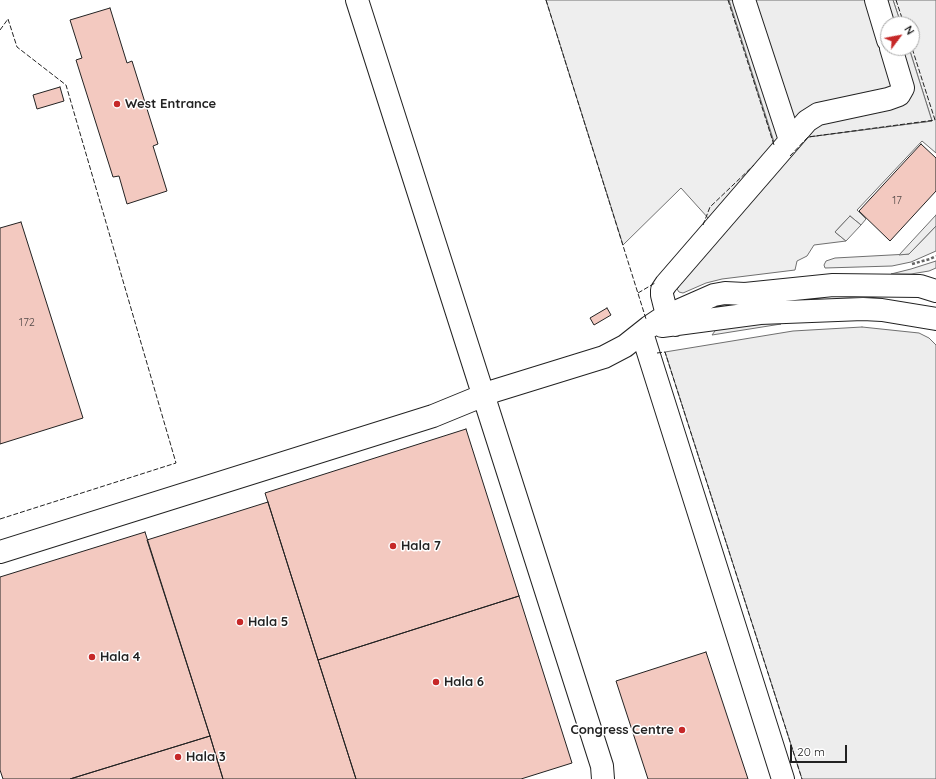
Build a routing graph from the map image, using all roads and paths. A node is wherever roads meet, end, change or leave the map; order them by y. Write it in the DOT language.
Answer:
graph roads {
  1 [pos="357,0"];
  2 [pos="744,0"];
  3 [pos="876,0"];
  4 [pos="881,16"];
  5 [pos="892,56"];
  6 [pos="790,140"];
  7 [pos="931,285"];
  8 [pos="936,318"];
  9 [pos="673,320"];
  10 [pos="645,330"];
  11 [pos="484,395"];
  12 [pos="0,552"];
  13 [pos="603,779"];
  14 [pos="783,779"];
  1 -- 11 [label="street"];
  2 -- 6 [label="street"];
  3 -- 4 [label="street"];
  5 -- 6 [label="street"];
  6 -- 9 [label="street"];
  7 -- 9 [label="street"];
  8 -- 9 [label="street"];
  9 -- 10 [label="street"];
  10 -- 11 [label="street"];
  10 -- 14 [label="street"];
  11 -- 12 [label="street"];
  11 -- 13 [label="street"];
}
